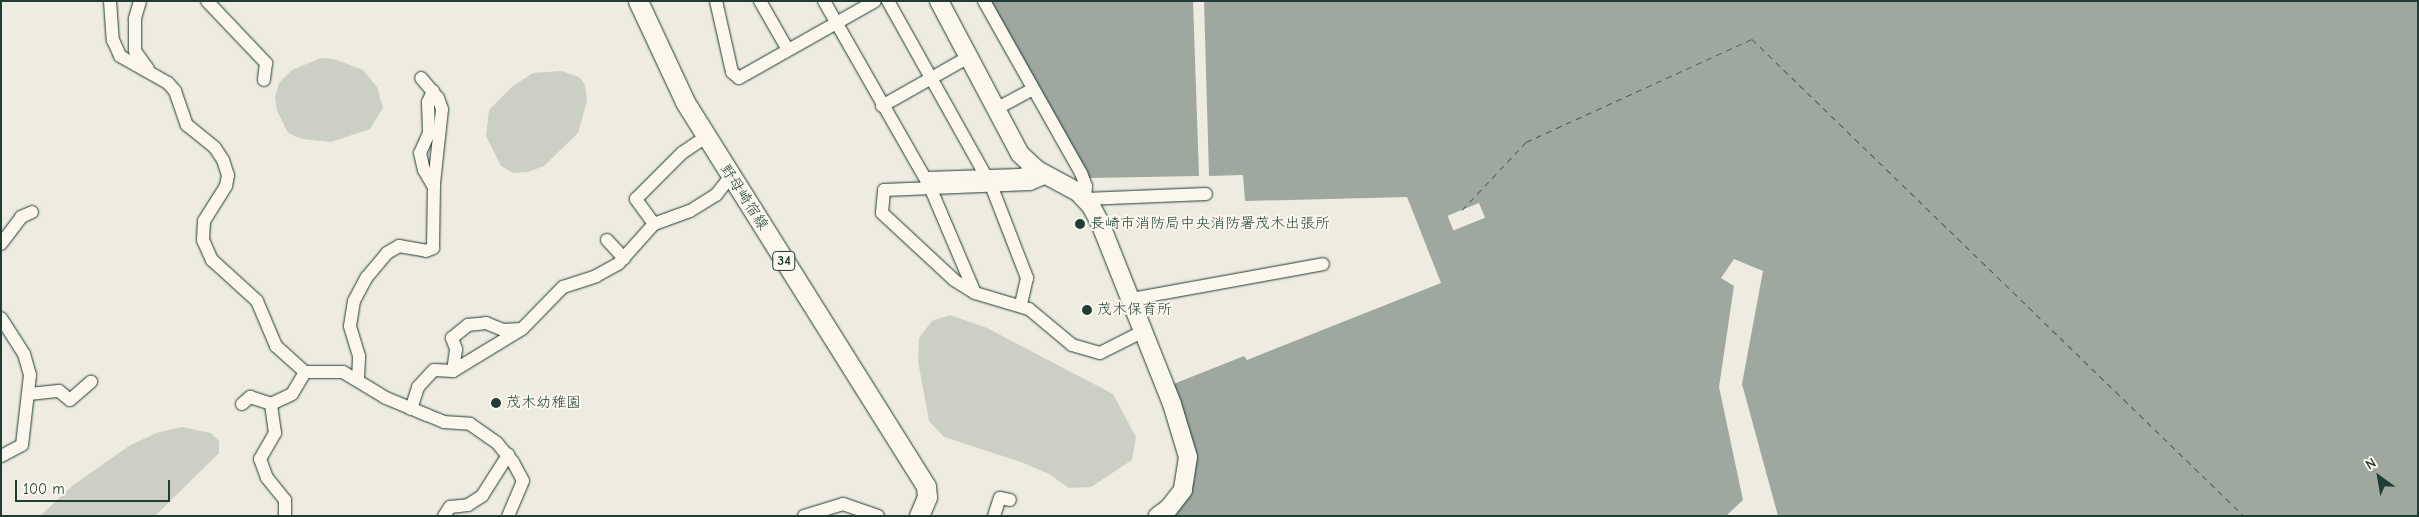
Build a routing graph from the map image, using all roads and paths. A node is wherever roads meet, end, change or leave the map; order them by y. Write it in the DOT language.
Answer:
graph roads {
  1 [pos="110,1"];
  2 [pos="140,1"];
  3 [pos="207,1"];
  4 [pos="638,1"];
  5 [pos="716,1"];
  6 [pos="760,1"];
  7 [pos="824,1"];
  8 [pos="875,1"];
  9 [pos="888,1"];
  10 [pos="939,1"];
  11 [pos="984,1"];
  12 [pos="836,24"];
  13 [pos="788,50"];
  14 [pos="967,58"];
  15 [pos="150,71"];
  16 [pos="421,78"];
  17 [pos="930,78"];
  18 [pos="264,80"];
  19 [pos="1033,89"];
  20 [pos="433,91"];
  21 [pos="882,106"];
  22 [pos="996,109"];
  23 [pos="706,137"];
  24 [pos="1043,173"];
  25 [pos="730,176"];
  26 [pos="989,181"];
  27 [pos="928,183"];
  28 [pos="434,187"];
  29 [pos="1206,194"];
  30 [pos="1085,199"];
  31 [pos="32,212"];
  32 [pos="654,224"];
  33 [pos="607,240"];
  34 [pos="1,244"];
  35 [pos="624,258"];
  36 [pos="1323,264"];
  37 [pos="975,293"];
  38 [pos="1131,299"];
  39 [pos="1021,305"];
  40 [pos="1,318"];
  41 [pos="522,329"];
  42 [pos="1142,332"];
  43 [pos="453,371"];
  44 [pos="305,372"];
  45 [pos="358,378"];
  46 [pos="91,382"];
  47 [pos="29,394"];
  48 [pos="242,404"];
  49 [pos="271,404"];
  50 [pos="411,409"];
  51 [pos="508,455"];
  52 [pos="1,456"];
  53 [pos="1010,500"];
  54 [pos="285,516"];
  55 [pos="444,516"];
  56 [pos="508,516"];
  57 [pos="804,516"];
  58 [pos="878,516"];
  59 [pos="918,516"];
  60 [pos="994,516"];
  61 [pos="1158,516"];
  1 -- 15 [label="street"];
  2 -- 15 [label="street"];
  3 -- 18 [label="street"];
  4 -- 23 [label="main road, 野母崎宿線 / 34"];
  5 -- 13 [label="street"];
  6 -- 13 [label="street"];
  7 -- 12 [label="street"];
  8 -- 12 [label="street"];
  9 -- 17 [label="street"];
  10 -- 14 [label="street"];
  11 -- 19 [label="street"];
  12 -- 13 [label="street"];
  12 -- 21 [label="street"];
  14 -- 17 [label="street"];
  14 -- 22 [label="street"];
  15 -- 44 [label="street"];
  16 -- 20 [label="street"];
  17 -- 21 [label="street"];
  17 -- 26 [label="street"];
  19 -- 22 [label="street"];
  19 -- 30 [label="street"];
  20 -- 28 [label="street"];
  20 -- 28 [label="street"];
  21 -- 27 [label="street"];
  22 -- 24 [label="street"];
  23 -- 25 [label="main road, 野母崎宿線 / 34"];
  23 -- 32 [label="street"];
  24 -- 26 [label="street"];
  24 -- 30 [label="street"];
  25 -- 32 [label="street"];
  25 -- 59 [label="main road, 野母崎宿線 / 34"];
  26 -- 27 [label="street"];
  26 -- 39 [label="street"];
  27 -- 37 [label="street"];
  27 -- 37 [label="street"];
  28 -- 45 [label="street"];
  29 -- 30 [label="street"];
  30 -- 38 [label="street"];
  31 -- 34 [label="street"];
  32 -- 35 [label="street"];
  33 -- 35 [label="street"];
  35 -- 41 [label="street"];
  36 -- 38 [label="street"];
  37 -- 39 [label="street"];
  38 -- 42 [label="street"];
  39 -- 42 [label="street"];
  40 -- 47 [label="street"];
  41 -- 43 [label="street"];
  41 -- 43 [label="street"];
  42 -- 61 [label="street"];
  43 -- 50 [label="street"];
  44 -- 45 [label="street"];
  44 -- 49 [label="street"];
  45 -- 50 [label="street"];
  46 -- 47 [label="street"];
  47 -- 52 [label="street"];
  48 -- 49 [label="street"];
  49 -- 54 [label="street"];
  50 -- 51 [label="street"];
  51 -- 55 [label="street"];
  51 -- 56 [label="street"];
  53 -- 60 [label="street"];
  57 -- 58 [label="street"];
}
